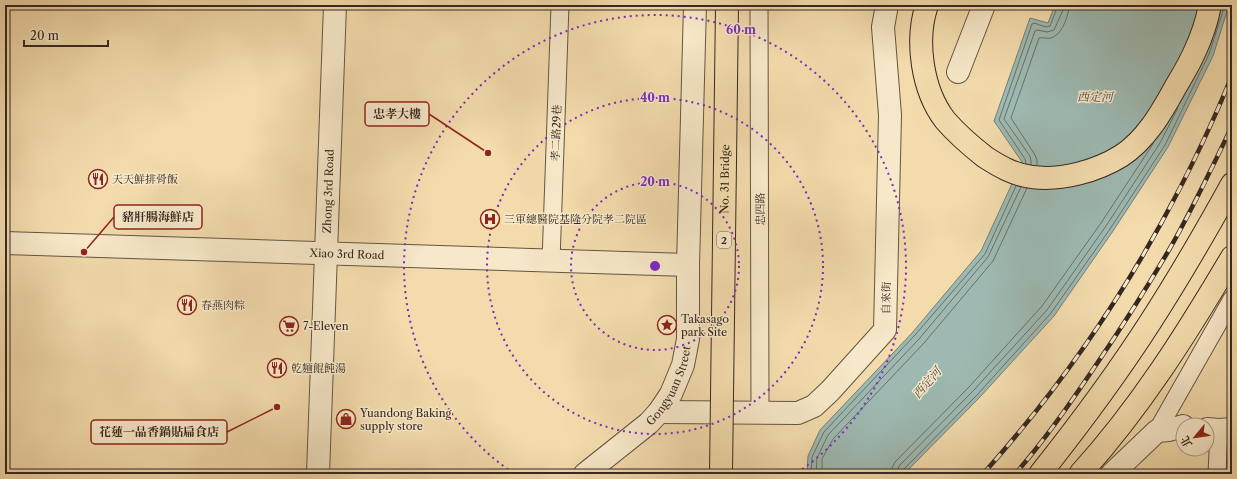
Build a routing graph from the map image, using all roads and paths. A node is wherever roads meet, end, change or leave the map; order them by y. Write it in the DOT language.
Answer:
graph roads {
  1 [pos="335,5"];
  2 [pos="560,5"];
  3 [pos="695,5"];
  4 [pos="728,5"];
  5 [pos="759,5"];
  6 [pos="887,5"];
  7 [pos="927,5"];
  8 [pos="984,5"];
  9 [pos="1210,5"];
  10 [pos="958,72"];
  11 [pos="1232,184"];
  12 [pos="5,243"];
  13 [pos="326,253"];
  14 [pos="1232,257"];
  15 [pos="551,261"];
  16 [pos="688,265"];
  17 [pos="1232,299"];
  18 [pos="659,412"];
  19 [pos="760,413"];
  20 [pos="1175,428"];
  21 [pos="1219,430"];
  22 [pos="1157,431"];
  23 [pos="318,474"];
  24 [pos="585,474"];
  25 [pos="721,474"];
  26 [pos="1040,474"];
  27 [pos="1080,474"];
  28 [pos="1112,474"];
  29 [pos="1217,474"];
  1 -- 13 [label="street, Zhong 3rd Road"];
  2 -- 15 [label="lane, 孝二路29巷"];
  3 -- 16 [label="street"];
  4 -- 25 [label="main road, No. 31 Bridge / 2, bridge"];
  5 -- 19 [label="lane, 忠四路"];
  6 -- 19 [label="street, 自來街"];
  7 -- 9 [label="main road"];
  8 -- 10 [label="street"];
  11 -- 26 [label="main road"];
  12 -- 13 [label="street, Xiao 3rd Road"];
  13 -- 15 [label="street, Xiao 3rd Road"];
  13 -- 23 [label="street, Zhong 3rd Road"];
  14 -- 27 [label="main road"];
  15 -- 16 [label="street, Xiao 3rd Road"];
  16 -- 18 [label="street, Gongyuan Street"];
  17 -- 22 [label="lane"];
  18 -- 19 [label="street, 自來街"];
  18 -- 24 [label="street, Gongyuan Street"];
  20 -- 22 [label="street"];
  21 -- 29 [label="lane"];
  22 -- 28 [label="street"];
}
